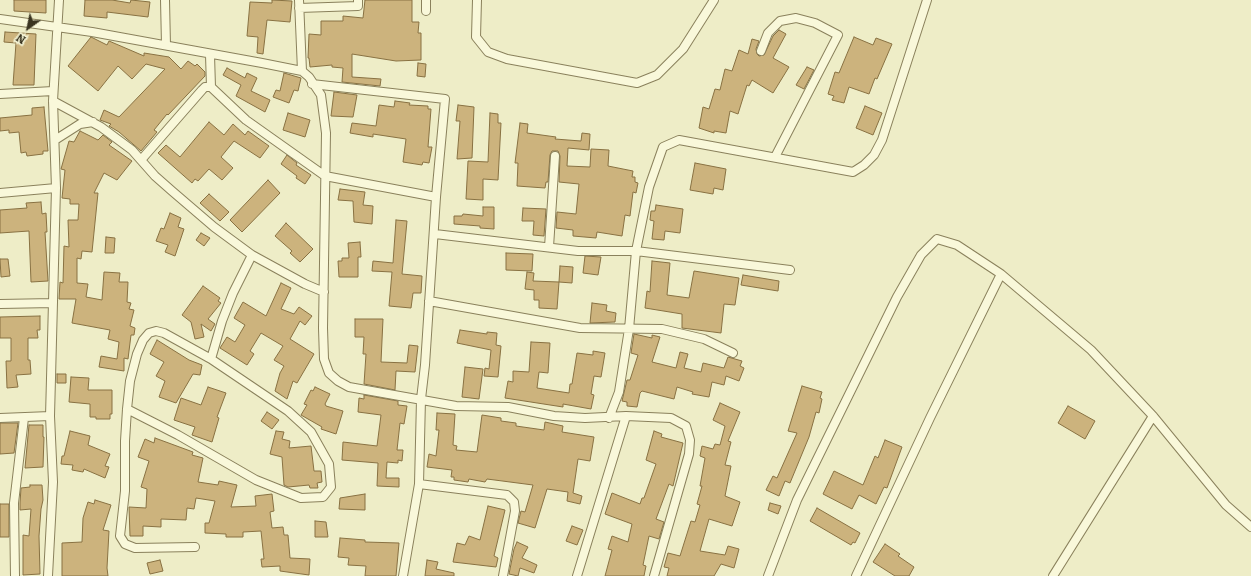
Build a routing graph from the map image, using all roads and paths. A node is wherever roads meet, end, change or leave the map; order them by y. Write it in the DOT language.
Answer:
graph roads {
  1 [pos="59,0"];
  2 [pos="165,0"];
  3 [pos="358,0"];
  4 [pos="426,0"];
  5 [pos="477,0"];
  6 [pos="714,0"];
  7 [pos="927,0"];
  8 [pos="299,4"];
  9 [pos="426,11"];
  10 [pos="0,19"];
  11 [pos="57,28"];
  12 [pos="166,45"];
  13 [pos="761,51"];
  14 [pos="210,54"];
  15 [pos="302,72"];
  16 [pos="312,84"];
  17 [pos="211,87"];
  18 [pos="53,91"];
  19 [pos="0,94"];
  20 [pos="53,101"];
  21 [pos="93,122"];
  22 [pos="55,140"];
  23 [pos="555,156"];
  24 [pos="775,157"];
  25 [pos="141,160"];
  26 [pos="325,176"];
  27 [pos="56,188"];
  28 [pos="0,193"];
  29 [pos="436,197"];
  30 [pos="435,234"];
  31 [pos="549,247"];
  32 [pos="636,251"];
  33 [pos="252,255"];
  34 [pos="790,270"];
  35 [pos="1001,274"];
  36 [pos="324,292"];
  37 [pos="429,301"];
  38 [pos="54,303"];
  39 [pos="0,304"];
  40 [pos="629,329"];
  41 [pos="733,353"];
  42 [pos="211,359"];
  43 [pos="421,400"];
  44 [pos="127,409"];
  45 [pos="50,416"];
  46 [pos="626,416"];
  47 [pos="1154,416"];
  48 [pos="0,418"];
  49 [pos="24,418"];
  50 [pos="609,418"];
  51 [pos="419,484"];
  52 [pos="1251,527"];
  53 [pos="195,547"];
  54 [pos="15,576"];
  55 [pos="48,576"];
  56 [pos="403,576"];
  57 [pos="503,576"];
  58 [pos="577,576"];
  59 [pos="654,576"];
  60 [pos="768,576"];
  61 [pos="856,576"];
  62 [pos="1054,576"];
  1 -- 11 [label="street"];
  2 -- 12 [label="street"];
  3 -- 8 [label="street"];
  4 -- 9 [label="street"];
  5 -- 6 [label="street"];
  7 -- 24 [label="street"];
  8 -- 15 [label="street"];
  10 -- 11 [label="street"];
  11 -- 12 [label="street"];
  11 -- 18 [label="street"];
  12 -- 14 [label="street"];
  13 -- 24 [label="street"];
  14 -- 15 [label="street"];
  14 -- 17 [label="street"];
  15 -- 16 [label="street"];
  16 -- 26 [label="street"];
  16 -- 29 [label="street"];
  17 -- 25 [label="street"];
  17 -- 26 [label="street"];
  18 -- 19 [label="street"];
  18 -- 20 [label="street"];
  20 -- 21 [label="street"];
  20 -- 22 [label="street"];
  21 -- 22 [label="street"];
  21 -- 25 [label="street"];
  22 -- 27 [label="street"];
  23 -- 31 [label="street"];
  24 -- 32 [label="street"];
  25 -- 33 [label="street"];
  26 -- 29 [label="street"];
  26 -- 36 [label="street"];
  27 -- 28 [label="street"];
  27 -- 38 [label="street"];
  29 -- 30 [label="street"];
  30 -- 31 [label="street"];
  30 -- 37 [label="street"];
  31 -- 32 [label="street"];
  32 -- 34 [label="street"];
  32 -- 40 [label="street"];
  33 -- 36 [label="street"];
  33 -- 42 [label="street"];
  35 -- 47 [label="street"];
  35 -- 60 [label="street"];
  35 -- 61 [label="street"];
  36 -- 43 [label="street"];
  37 -- 40 [label="street"];
  37 -- 43 [label="street"];
  38 -- 39 [label="street"];
  38 -- 45 [label="street"];
  40 -- 41 [label="street"];
  40 -- 50 [label="street"];
  42 -- 44 [label="street"];
  42 -- 44 [label="street"];
  43 -- 50 [label="street"];
  43 -- 51 [label="street"];
  44 -- 53 [label="street"];
  45 -- 49 [label="street"];
  45 -- 55 [label="street"];
  46 -- 50 [label="street"];
  46 -- 58 [label="street"];
  46 -- 59 [label="street"];
  47 -- 52 [label="street"];
  47 -- 62 [label="street"];
  48 -- 49 [label="street"];
  49 -- 54 [label="street"];
  51 -- 56 [label="street"];
  51 -- 57 [label="street"];
}
